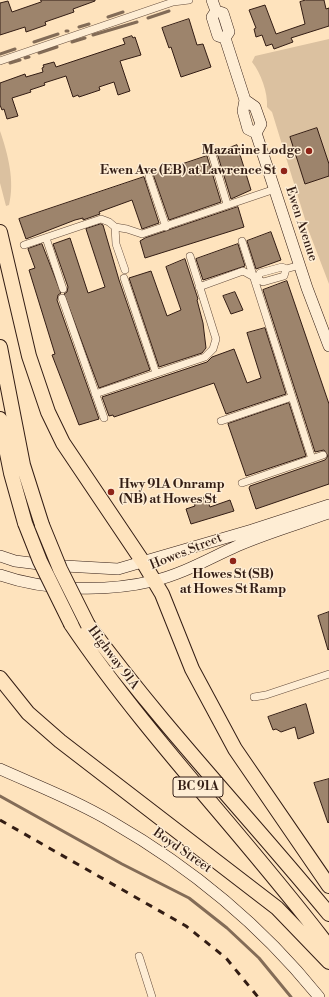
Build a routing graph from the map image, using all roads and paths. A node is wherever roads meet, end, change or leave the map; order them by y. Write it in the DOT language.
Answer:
graph roads {
  1 [pos="189,0"];
  2 [pos="212,0"];
  3 [pos="0,61"];
  4 [pos="212,154"];
  5 [pos="149,176"];
  6 [pos="275,189"];
  7 [pos="227,204"];
  8 [pos="166,226"];
  9 [pos="115,227"];
  10 [pos="0,232"];
  11 [pos="46,238"];
  12 [pos="242,241"];
  13 [pos="24,245"];
  14 [pos="190,256"];
  15 [pos="300,265"];
  16 [pos="256,279"];
  17 [pos="199,287"];
  18 [pos="63,289"];
  19 [pos="62,298"];
  20 [pos="329,346"];
  21 [pos="0,347"];
  22 [pos="156,373"];
  23 [pos="95,394"];
  24 [pos="292,397"];
  25 [pos="104,418"];
  26 [pos="0,420"];
  27 [pos="221,421"];
  28 [pos="323,455"];
  29 [pos="312,459"];
  30 [pos="242,483"];
  31 [pos="329,505"];
  32 [pos="329,514"];
  33 [pos="0,556"];
  34 [pos="143,562"];
  35 [pos="0,575"];
  36 [pos="154,581"];
  37 [pos="329,674"];
  38 [pos="0,678"];
  39 [pos="254,697"];
  40 [pos="0,769"];
  41 [pos="329,886"];
  42 [pos="329,914"];
  43 [pos="329,947"];
  44 [pos="140,956"];
  45 [pos="329,962"];
  46 [pos="152,997"];
  47 [pos="319,997"];
  1 -- 3 [label="street"];
  2 -- 6 [label="street, Ewen Avenue"];
  4 -- 7 [label="street"];
  5 -- 8 [label="street"];
  6 -- 7 [label="street"];
  6 -- 15 [label="street, Ewen Avenue"];
  7 -- 8 [label="street"];
  8 -- 9 [label="street"];
  9 -- 11 [label="street"];
  9 -- 22 [label="street"];
  10 -- 34 [label="highway"];
  11 -- 13 [label="street"];
  11 -- 18 [label="street"];
  12 -- 16 [label="street"];
  14 -- 17 [label="street"];
  15 -- 16 [label="street"];
  15 -- 20 [label="street, Ewen Avenue"];
  16 -- 17 [label="street"];
  16 -- 24 [label="street"];
  17 -- 22 [label="street"];
  19 -- 23 [label="street"];
  21 -- 42 [label="highway, Highway 91A / BC 91A, bridge"];
  22 -- 23 [label="street"];
  23 -- 25 [label="street"];
  24 -- 27 [label="street"];
  24 -- 29 [label="street"];
  26 -- 43 [label="highway, Highway 91A / BC 91A, bridge"];
  28 -- 29 [label="street"];
  29 -- 30 [label="street"];
  31 -- 34 [label="street, Howes Street"];
  32 -- 36 [label="street, Howes Street"];
  33 -- 34 [label="street, Howes Street"];
  34 -- 36 [label="highway"];
  35 -- 36 [label="street, Howes Street"];
  36 -- 41 [label="highway"];
  37 -- 39 [label="street"];
  38 -- 45 [label="highway"];
  40 -- 47 [label="street, Boyd Street"];
  44 -- 46 [label="street"];
}
